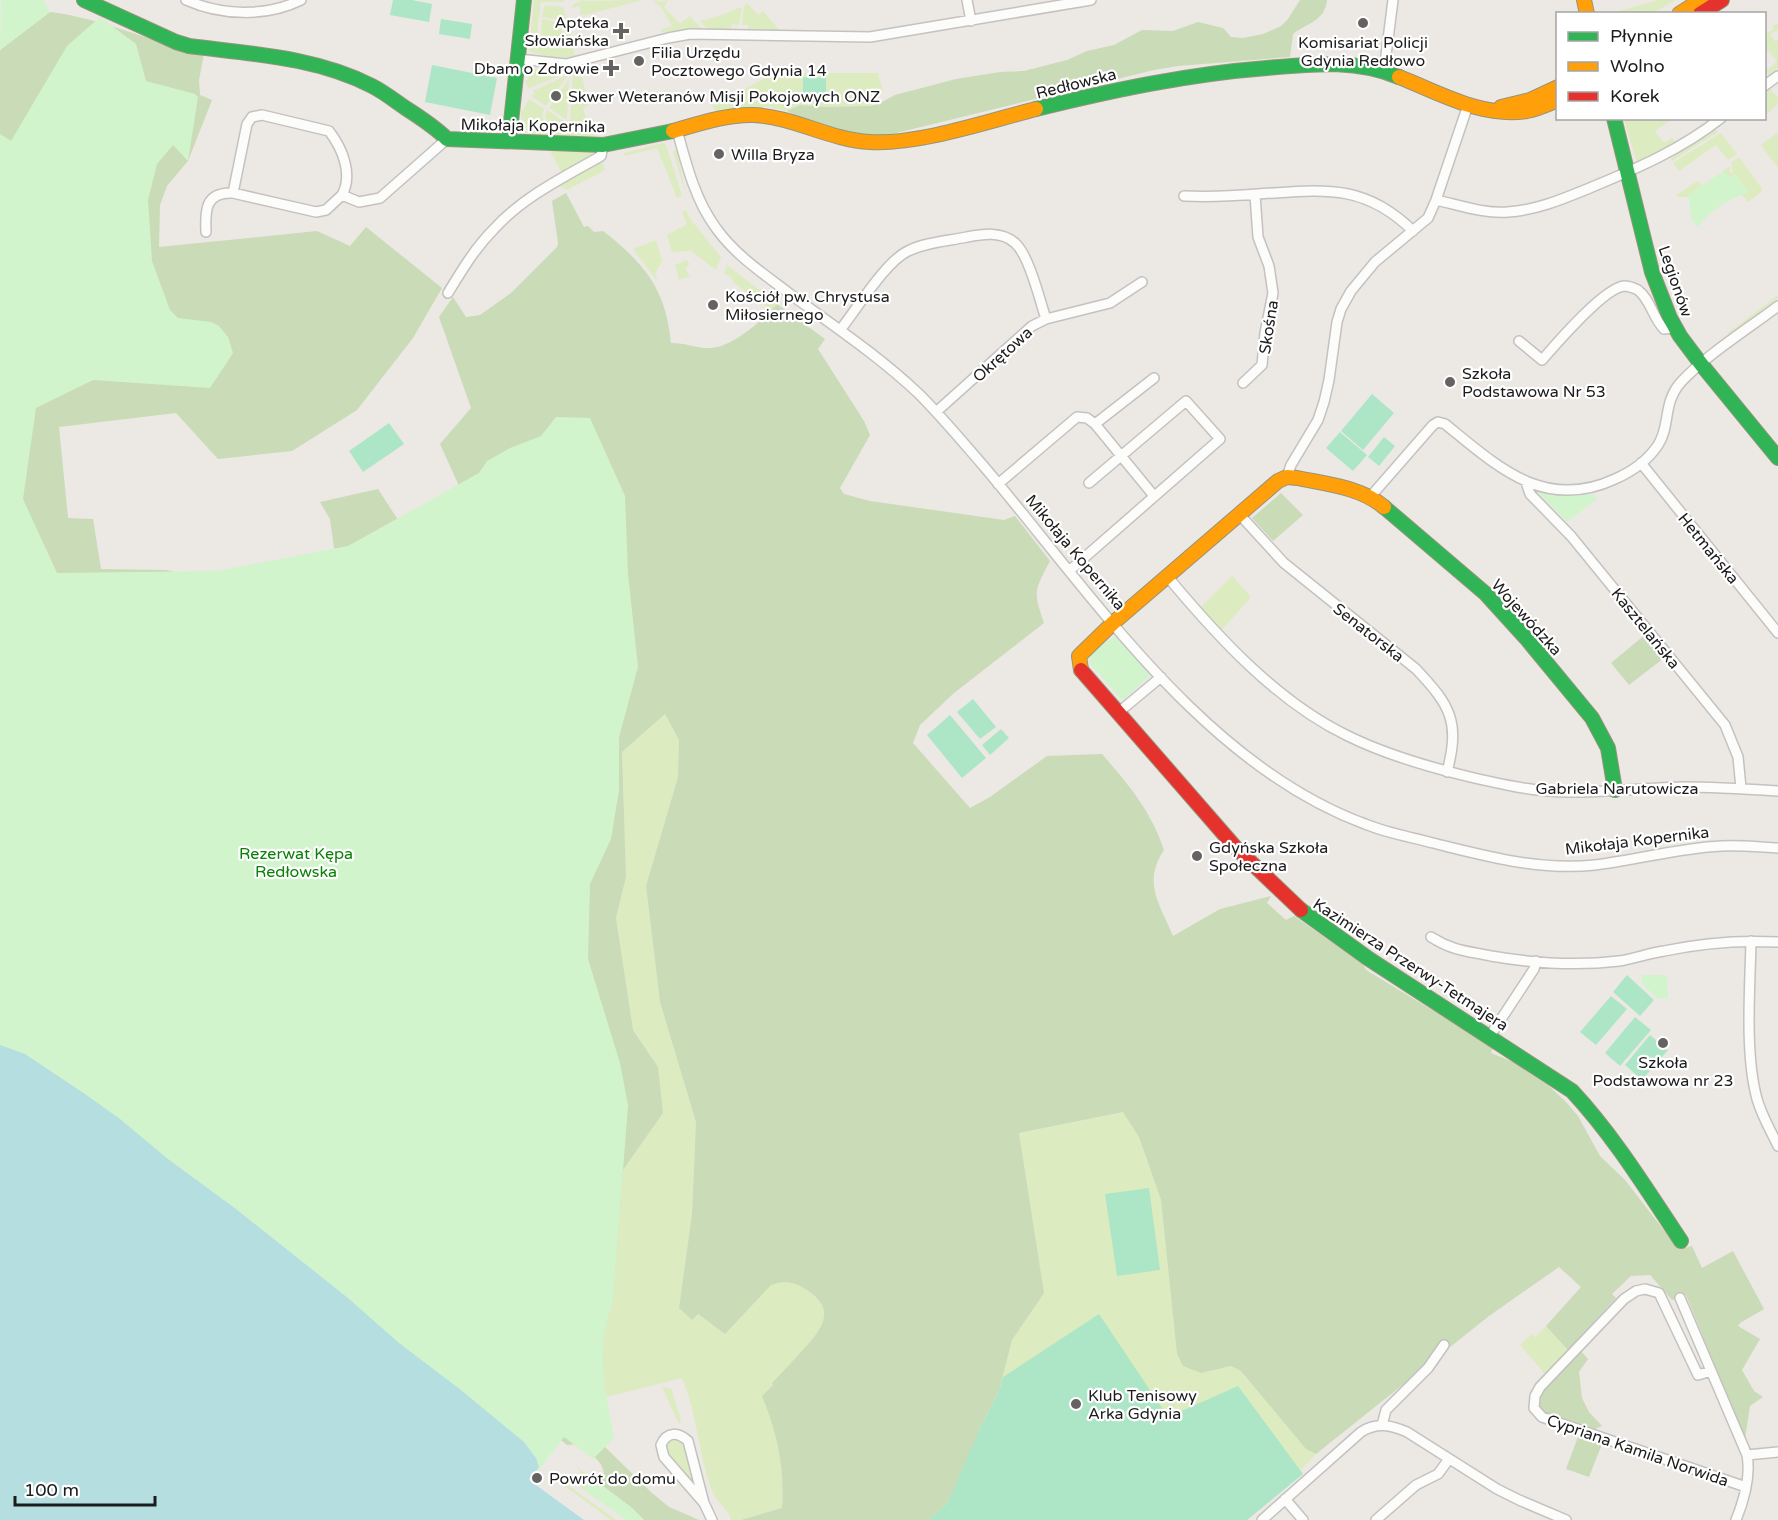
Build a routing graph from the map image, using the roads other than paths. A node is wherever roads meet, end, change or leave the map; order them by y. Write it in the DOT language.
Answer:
graph roads {
  1 [pos="84,0"];
  2 [pos="186,0"];
  3 [pos="301,0"];
  4 [pos="524,0"];
  5 [pos="967,0"];
  6 [pos="1090,0"];
  7 [pos="1393,0"];
  8 [pos="1701,0"];
  9 [pos="1722,0"];
  10 [pos="1682,12"];
  11 [pos="1703,12"];
  12 [pos="971,21"];
  13 [pos="518,59"];
  14 [pos="1384,71"];
  15 [pos="1556,87"];
  16 [pos="1556,100"];
  17 [pos="1474,107"];
  18 [pos="1614,120"];
  19 [pos="1718,120"];
  20 [pos="677,129"];
  21 [pos="447,139"];
  22 [pos="509,141"];
  23 [pos="603,145"];
  24 [pos="1627,172"];
  25 [pos="233,193"];
  26 [pos="342,195"];
  27 [pos="1255,195"];
  28 [pos="1184,196"];
  29 [pos="1436,200"];
  30 [pos="1413,231"];
  31 [pos="206,232"];
  32 [pos="1142,282"];
  33 [pos="448,293"];
  34 [pos="1776,311"];
  35 [pos="1046,319"];
  36 [pos="1675,327"];
  37 [pos="840,330"];
  38 [pos="1519,341"];
  39 [pos="1701,364"];
  40 [pos="1154,378"];
  41 [pos="1243,383"];
  42 [pos="936,412"];
  43 [pos="1095,424"];
  44 [pos="1120,456"];
  45 [pos="1778,458"];
  46 [pos="1641,464"];
  47 [pos="1287,477"];
  48 [pos="1526,482"];
  49 [pos="1089,483"];
  50 [pos="998,484"];
  51 [pos="1154,496"];
  52 [pos="1371,496"];
  53 [pos="1239,514"];
  54 [pos="1069,571"];
  55 [pos="1167,576"];
  56 [pos="1113,623"];
  57 [pos="1778,633"];
  58 [pos="1161,677"];
  59 [pos="1119,712"];
  60 [pos="1448,772"];
  61 [pos="1740,788"];
  62 [pos="1615,790"];
  63 [pos="1778,791"];
  64 [pos="1778,848"];
  65 [pos="1431,937"];
  66 [pos="1750,941"];
  67 [pos="1778,942"];
  68 [pos="1536,961"];
  69 [pos="1490,1036"];
  70 [pos="1778,1146"];
  71 [pos="1681,1241"];
  72 [pos="1680,1298"];
  73 [pos="1444,1345"];
  74 [pos="1711,1371"];
  75 [pos="1382,1425"];
  76 [pos="1778,1452"];
  77 [pos="1747,1455"];
  78 [pos="1449,1459"];
  79 [pos="1746,1487"];
  80 [pos="1285,1499"];
  81 [pos="704,1503"];
  82 [pos="712,1520"];
  83 [pos="1262,1520"];
  84 [pos="1303,1520"];
  85 [pos="1376,1520"];
  86 [pos="1566,1520"];
  87 [pos="1736,1520"];
  1 -- 21 [label="street, Mikołaja Kopernika"];
  2 -- 3 [label="street"];
  4 -- 13 [label="street"];
  5 -- 12 [label="street"];
  6 -- 12 [label="street"];
  7 -- 14 [label="street"];
  8 -- 10 [label="street"];
  9 -- 11 [label="street"];
  12 -- 13 [label="street"];
  13 -- 22 [label="street"];
  14 -- 17 [label="street, Redłowska"];
  14 -- 20 [label="street, Redłowska"];
  15 -- 17 [label="street, Redłowska"];
  16 -- 17 [label="street, Redłowska"];
  17 -- 29 [label="street"];
  18 -- 24 [label="street, Legionów"];
  19 -- 24 [label="street"];
  20 -- 23 [label="street, Mikołaja Kopernika"];
  20 -- 37 [label="street, Mikołaja Kopernika"];
  21 -- 22 [label="street, Mikołaja Kopernika"];
  21 -- 26 [label="street, Mikołaja Kopernika"];
  22 -- 23 [label="street, Mikołaja Kopernika"];
  23 -- 33 [label="street"];
  24 -- 29 [label="street"];
  24 -- 36 [label="street, Legionów"];
  25 -- 26 [label="street"];
  25 -- 26 [label="street"];
  25 -- 31 [label="street"];
  27 -- 28 [label="street"];
  27 -- 30 [label="street"];
  27 -- 41 [label="street, Skośna"];
  29 -- 30 [label="street"];
  30 -- 47 [label="street"];
  32 -- 35 [label="street, Okrętowa"];
  34 -- 39 [label="street"];
  35 -- 37 [label="street"];
  35 -- 42 [label="street, Okrętowa"];
  36 -- 38 [label="street"];
  36 -- 39 [label="street, Legionów"];
  37 -- 42 [label="street, Mikołaja Kopernika"];
  39 -- 45 [label="street, Legionów"];
  39 -- 46 [label="street"];
  40 -- 43 [label="street"];
  42 -- 50 [label="street, Mikołaja Kopernika"];
  43 -- 44 [label="street"];
  43 -- 50 [label="street"];
  44 -- 49 [label="street"];
  44 -- 51 [label="street"];
  44 -- 51 [label="street"];
  46 -- 48 [label="street"];
  46 -- 57 [label="street, Hetmańska"];
  47 -- 52 [label="street"];
  47 -- 53 [label="street"];
  48 -- 52 [label="street"];
  48 -- 61 [label="street, Kasztelańska"];
  50 -- 54 [label="street, Mikołaja Kopernika"];
  51 -- 54 [label="street"];
  52 -- 62 [label="street, Wojewódzka"];
  53 -- 55 [label="street"];
  53 -- 60 [label="street, Senatorska"];
  54 -- 56 [label="street, Mikołaja Kopernika"];
  55 -- 56 [label="street"];
  55 -- 60 [label="street, Gabriela Narutowicza"];
  56 -- 58 [label="street, Mikołaja Kopernika"];
  56 -- 59 [label="street, Kazimierza Przerwy-Tetmajera"];
  58 -- 59 [label="street"];
  58 -- 64 [label="street, Mikołaja Kopernika"];
  59 -- 69 [label="street, Kazimierza Przerwy-Tetmajera"];
  60 -- 62 [label="street, Gabriela Narutowicza"];
  61 -- 62 [label="street, Gabriela Narutowicza"];
  61 -- 63 [label="street, Gabriela Narutowicza"];
  65 -- 68 [label="street"];
  66 -- 67 [label="street"];
  66 -- 68 [label="street"];
  66 -- 70 [label="street"];
  68 -- 69 [label="street"];
  69 -- 71 [label="street, Kazimierza Przerwy-Tetmajera"];
  72 -- 74 [label="street"];
  73 -- 75 [label="street"];
  74 -- 77 [label="street"];
  74 -- 79 [label="street, Cypriana Kamila Norwida"];
  75 -- 78 [label="street"];
  75 -- 80 [label="street"];
  76 -- 77 [label="street"];
  77 -- 79 [label="street"];
  78 -- 85 [label="street"];
  78 -- 86 [label="street"];
  79 -- 87 [label="street"];
  80 -- 83 [label="street"];
  80 -- 84 [label="street"];
  81 -- 81 [label="street"];
  81 -- 82 [label="street"];
}
